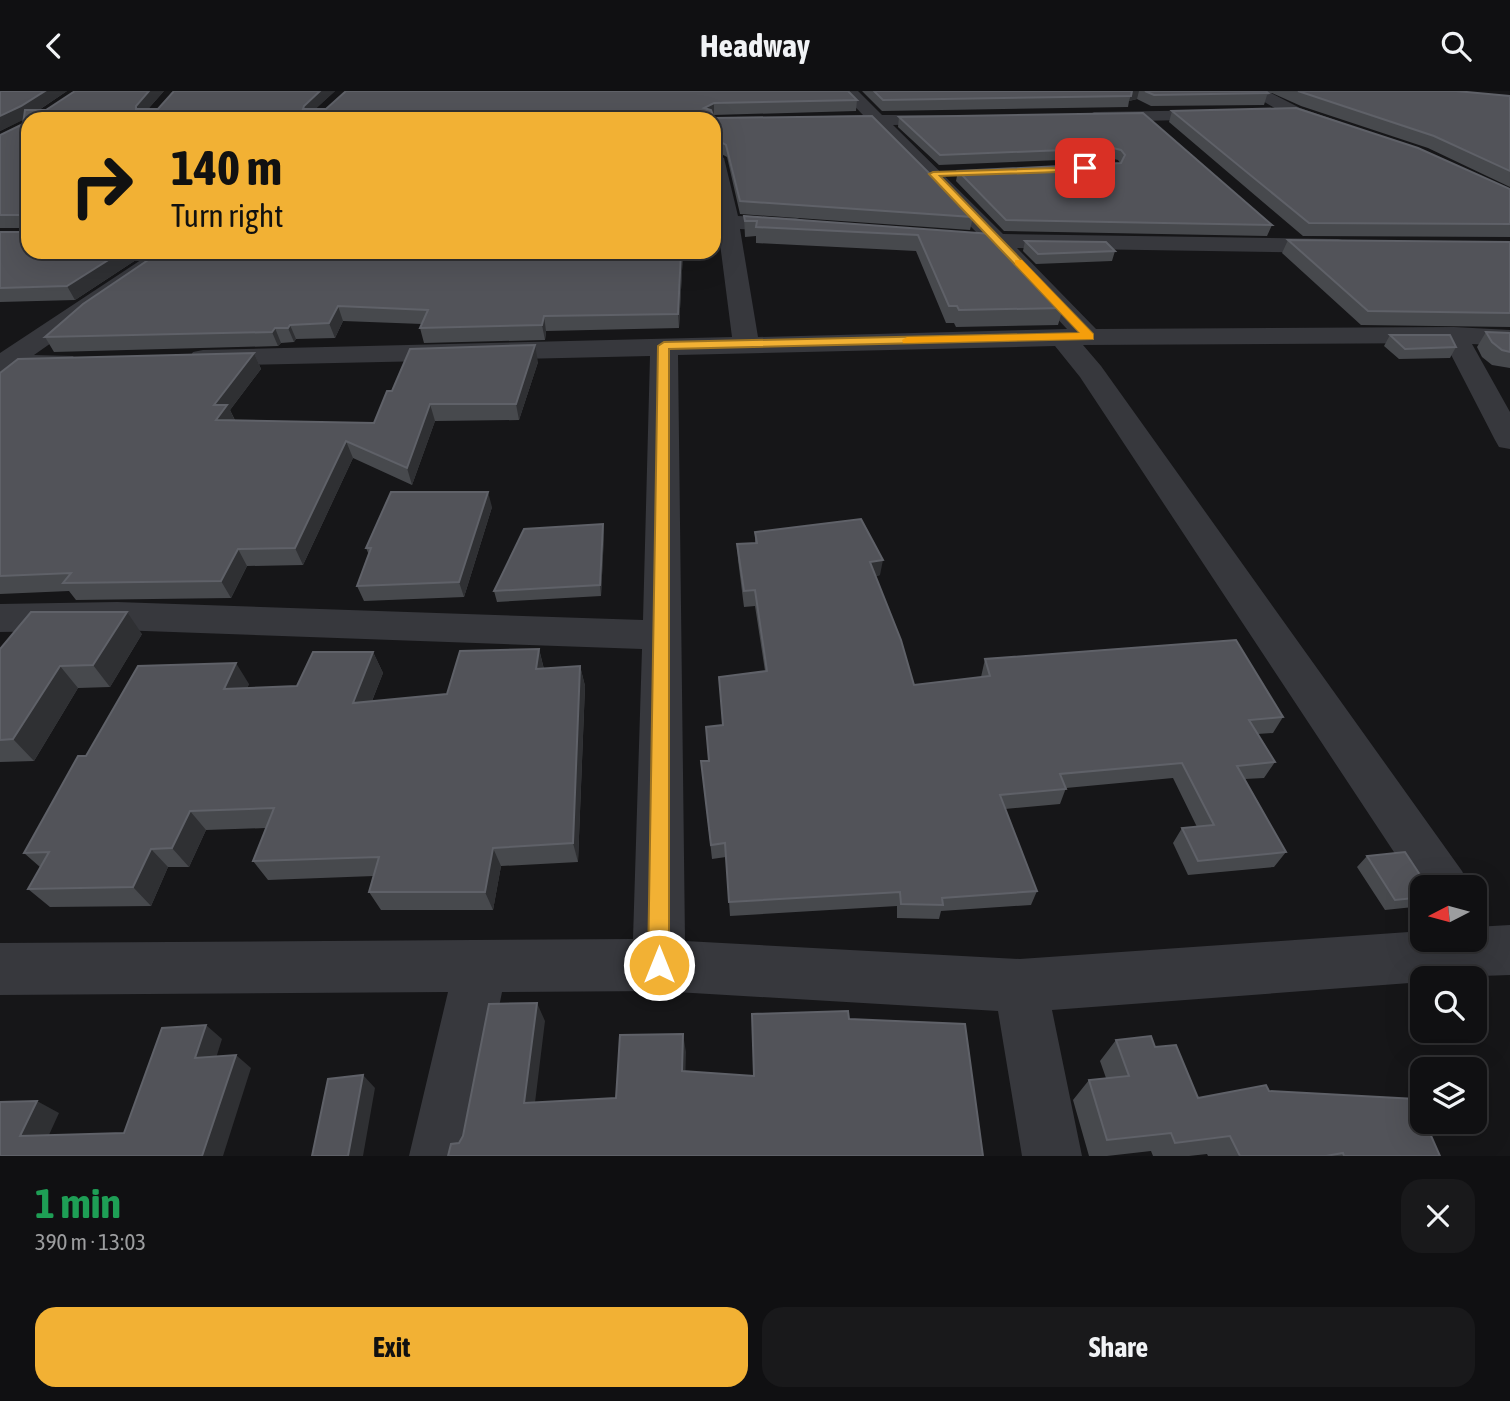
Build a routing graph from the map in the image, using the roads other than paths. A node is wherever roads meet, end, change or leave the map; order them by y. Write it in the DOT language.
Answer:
graph roads {
  1 [pos="848,91"];
  2 [pos="1254,91"];
  3 [pos="1130,100"];
  4 [pos="1294,113"];
  5 [pos="1147,117"];
  6 [pos="1074,118"];
  7 [pos="963,119"];
  8 [pos="880,120"];
  9 [pos="811,121"];
  10 [pos="1356,132"];
  11 [pos="1167,134"];
  12 [pos="960,173"];
  13 [pos="933,174"];
  14 [pos="721,220"];
  15 [pos="822,227"];
  16 [pos="1276,229"];
  17 [pos="931,236"];
  18 [pos="998,241"];
  19 [pos="1296,246"];
  20 [pos="1363,246"];
  21 [pos="158,259"];
  22 [pos="1454,335"];
  23 [pos="1076,337"];
  24 [pos="1510,338"];
  25 [pos="746,343"];
  26 [pos="664,346"];
  27 [pos="181,359"];
  28 [pos="85,362"];
  29 [pos="1,364"];
  30 [pos="1510,440"];
  31 [pos="0,618"];
  32 [pos="660,635"];
  33 [pos="1437,875"];
  34 [pos="1491,944"];
  35 [pos="659,965"];
  36 [pos="480,968"];
  37 [pos="0,969"];
  38 [pos="1020,985"];
  39 [pos="439,1156"];
  40 [pos="1052,1156"];
  1 -- 8 [label="street"];
  2 -- 4 [label="street"];
  3 -- 5 [label="street"];
  4 -- 5 [label="street"];
  4 -- 10 [label="street"];
  5 -- 6 [label="street"];
  5 -- 11 [label="street"];
  7 -- 8 [label="street"];
  8 -- 9 [label="street"];
  8 -- 13 [label="street"];
  12 -- 13 [label="street"];
  13 -- 18 [label="street"];
  14 -- 15 [label="street"];
  14 -- 25 [label="street"];
  16 -- 19 [label="street"];
  17 -- 18 [label="street"];
  18 -- 19 [label="street"];
  18 -- 23 [label="street"];
  19 -- 20 [label="street"];
  21 -- 29 [label="street"];
  22 -- 23 [label="street"];
  22 -- 24 [label="street"];
  22 -- 30 [label="street"];
  23 -- 25 [label="street"];
  23 -- 33 [label="street"];
  25 -- 26 [label="street"];
  26 -- 27 [label="street"];
  26 -- 32 [label="street"];
  28 -- 29 [label="street"];
  31 -- 32 [label="street"];
  32 -- 35 [label="street"];
  34 -- 38 [label="street"];
  35 -- 36 [label="street"];
  35 -- 38 [label="street"];
  36 -- 37 [label="street"];
  36 -- 39 [label="street"];
  38 -- 40 [label="street"];
}
